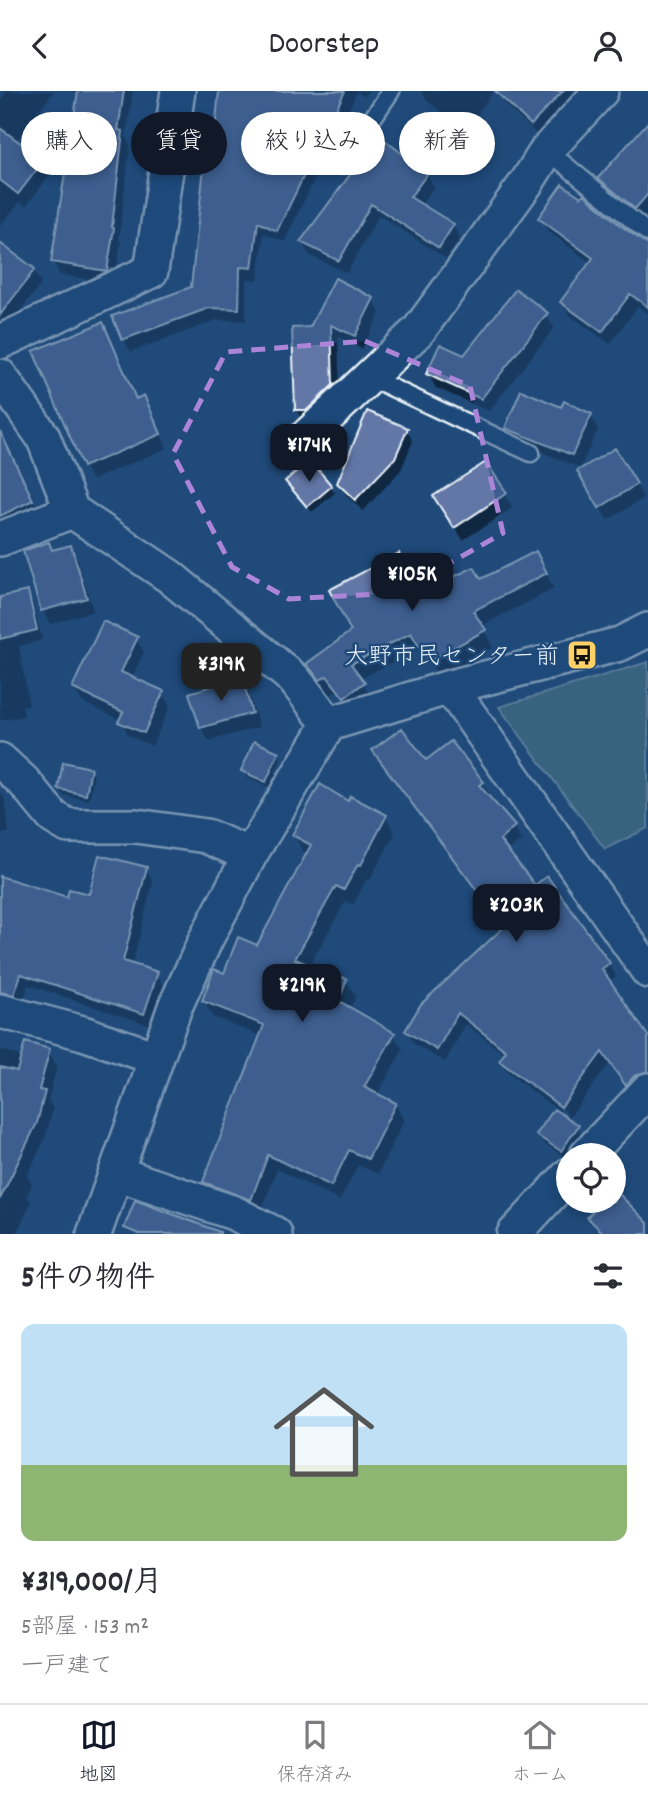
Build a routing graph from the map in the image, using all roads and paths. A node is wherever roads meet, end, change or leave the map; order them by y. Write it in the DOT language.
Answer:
graph roads {
  1 [pos="178,91"];
  2 [pos="391,91"];
  3 [pos="601,91"];
  4 [pos="377,112"];
  5 [pos="547,150"];
  6 [pos="648,233"];
  7 [pos="0,342"];
  8 [pos="0,376"];
  9 [pos="369,377"];
  10 [pos="305,438"];
  11 [pos="531,453"];
  12 [pos="72,511"];
  13 [pos="0,539"];
  14 [pos="648,630"];
  15 [pos="450,687"];
  16 [pos="329,724"];
  17 [pos="0,760"];
  18 [pos="250,855"];
  19 [pos="648,971"];
  20 [pos="0,1011"];
  21 [pos="156,1058"];
  22 [pos="648,1090"];
  23 [pos="598,1143"];
  24 [pos="116,1173"];
  25 [pos="556,1189"];
  26 [pos="94,1234"];
  27 [pos="275,1234"];
  28 [pos="514,1234"];
  1 -- 7 [label="street"];
  2 -- 4 [label="lane"];
  3 -- 5 [label="street"];
  5 -- 6 [label="lane"];
  5 -- 9 [label="street"];
  8 -- 12 [label="street"];
  9 -- 10 [label="street"];
  9 -- 11 [label="lane"];
  12 -- 13 [label="street"];
  12 -- 16 [label="street"];
  14 -- 15 [label="street"];
  15 -- 16 [label="street"];
  15 -- 19 [label="street"];
  16 -- 18 [label="street"];
  17 -- 18 [label="street"];
  18 -- 21 [label="street"];
  20 -- 21 [label="street"];
  21 -- 24 [label="street"];
  22 -- 23 [label="street"];
  24 -- 26 [label="street"];
  24 -- 27 [label="street"];
  25 -- 28 [label="street"];
}
